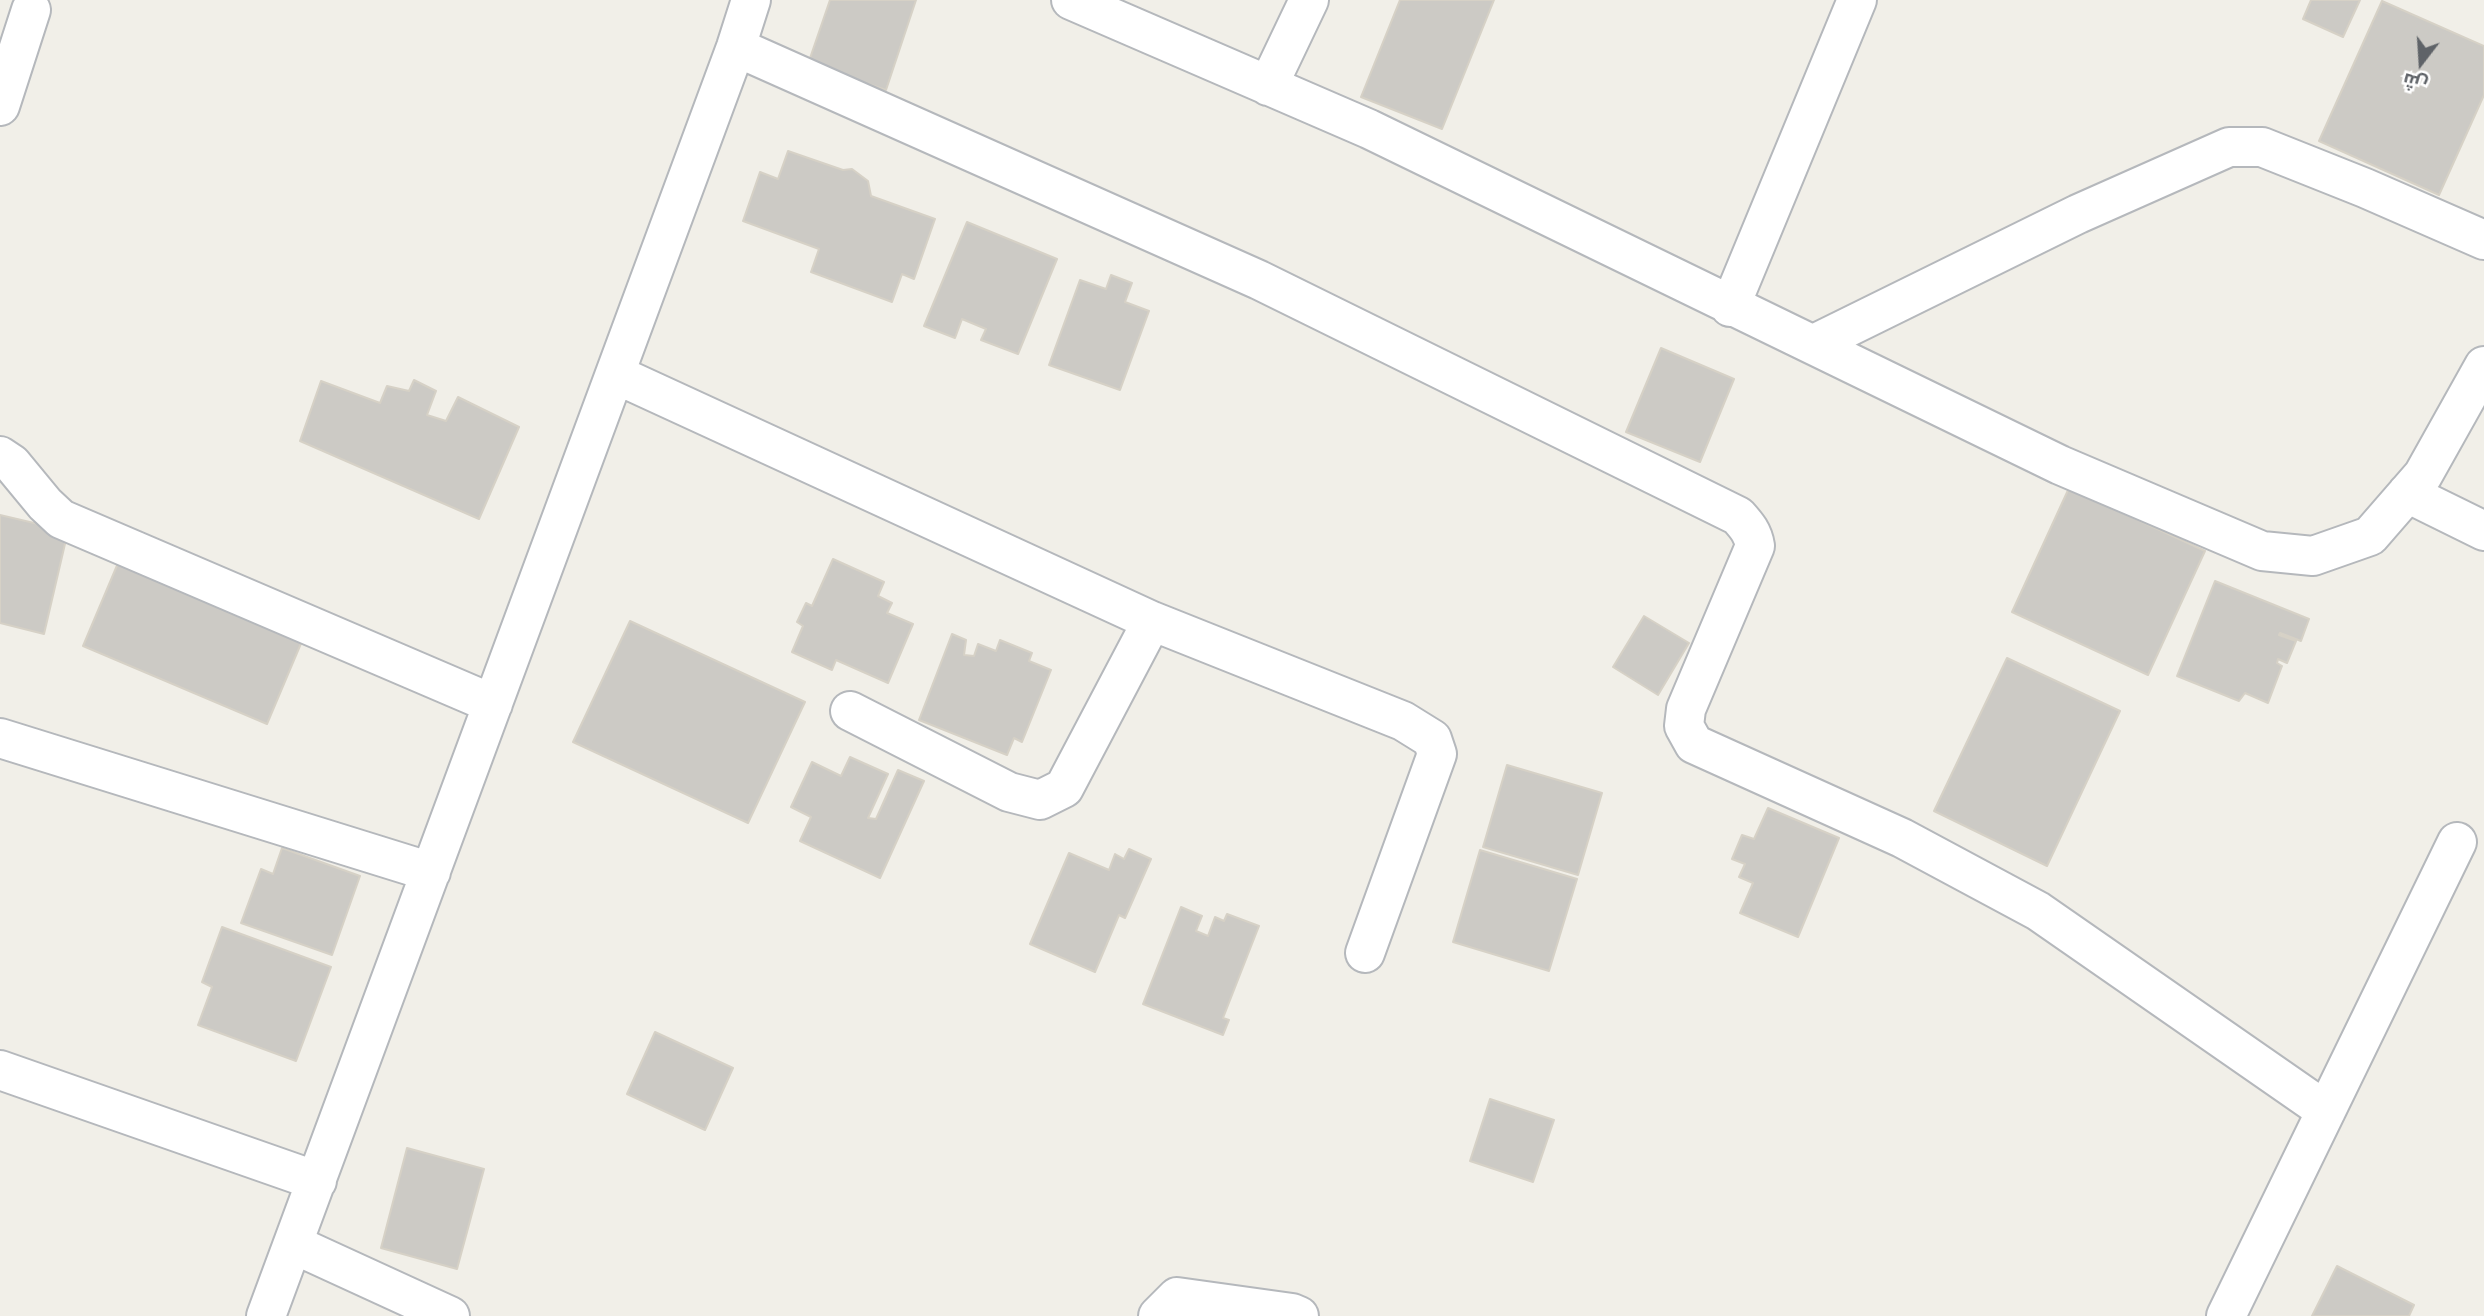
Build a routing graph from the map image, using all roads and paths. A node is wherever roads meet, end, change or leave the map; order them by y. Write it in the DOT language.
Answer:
graph roads {
  1 [pos="751,0"];
  2 [pos="1071,0"];
  3 [pos="1309,0"];
  4 [pos="1857,0"];
  5 [pos="31,10"];
  6 [pos="736,47"];
  7 [pos="1268,86"];
  8 [pos="0,106"];
  9 [pos="2484,240"];
  10 [pos="1730,307"];
  11 [pos="1814,344"];
  12 [pos="2483,372"];
  13 [pos="615,374"];
  14 [pos="0,456"];
  15 [pos="2407,493"];
  16 [pos="2484,531"];
  17 [pos="1152,621"];
  18 [pos="493,704"];
  19 [pos="850,712"];
  20 [pos="0,738"];
  21 [pos="2457,842"];
  22 [pos="431,872"];
  23 [pos="1364,953"];
  24 [pos="0,1070"];
  25 [pos="2326,1111"];
  26 [pos="317,1181"];
  27 [pos="293,1244"];
  28 [pos="266,1316"];
  29 [pos="450,1316"];
  30 [pos="1158,1316"];
  31 [pos="1299,1316"];
  32 [pos="2226,1316"];
  1 -- 6 [label="street"];
  2 -- 7 [label="street"];
  3 -- 7 [label="street"];
  4 -- 10 [label="street"];
  5 -- 8 [label="street"];
  6 -- 13 [label="street"];
  6 -- 25 [label="street"];
  7 -- 10 [label="street"];
  9 -- 11 [label="street"];
  10 -- 11 [label="street"];
  11 -- 15 [label="street"];
  12 -- 15 [label="street"];
  13 -- 17 [label="street"];
  13 -- 18 [label="street"];
  14 -- 18 [label="street"];
  15 -- 16 [label="street"];
  17 -- 19 [label="street"];
  17 -- 23 [label="street"];
  18 -- 22 [label="street"];
  20 -- 22 [label="street"];
  21 -- 25 [label="street"];
  22 -- 26 [label="street"];
  24 -- 26 [label="street"];
  25 -- 32 [label="street"];
  26 -- 27 [label="street"];
  27 -- 28 [label="street"];
  27 -- 29 [label="street"];
  30 -- 31 [label="street"];
}
